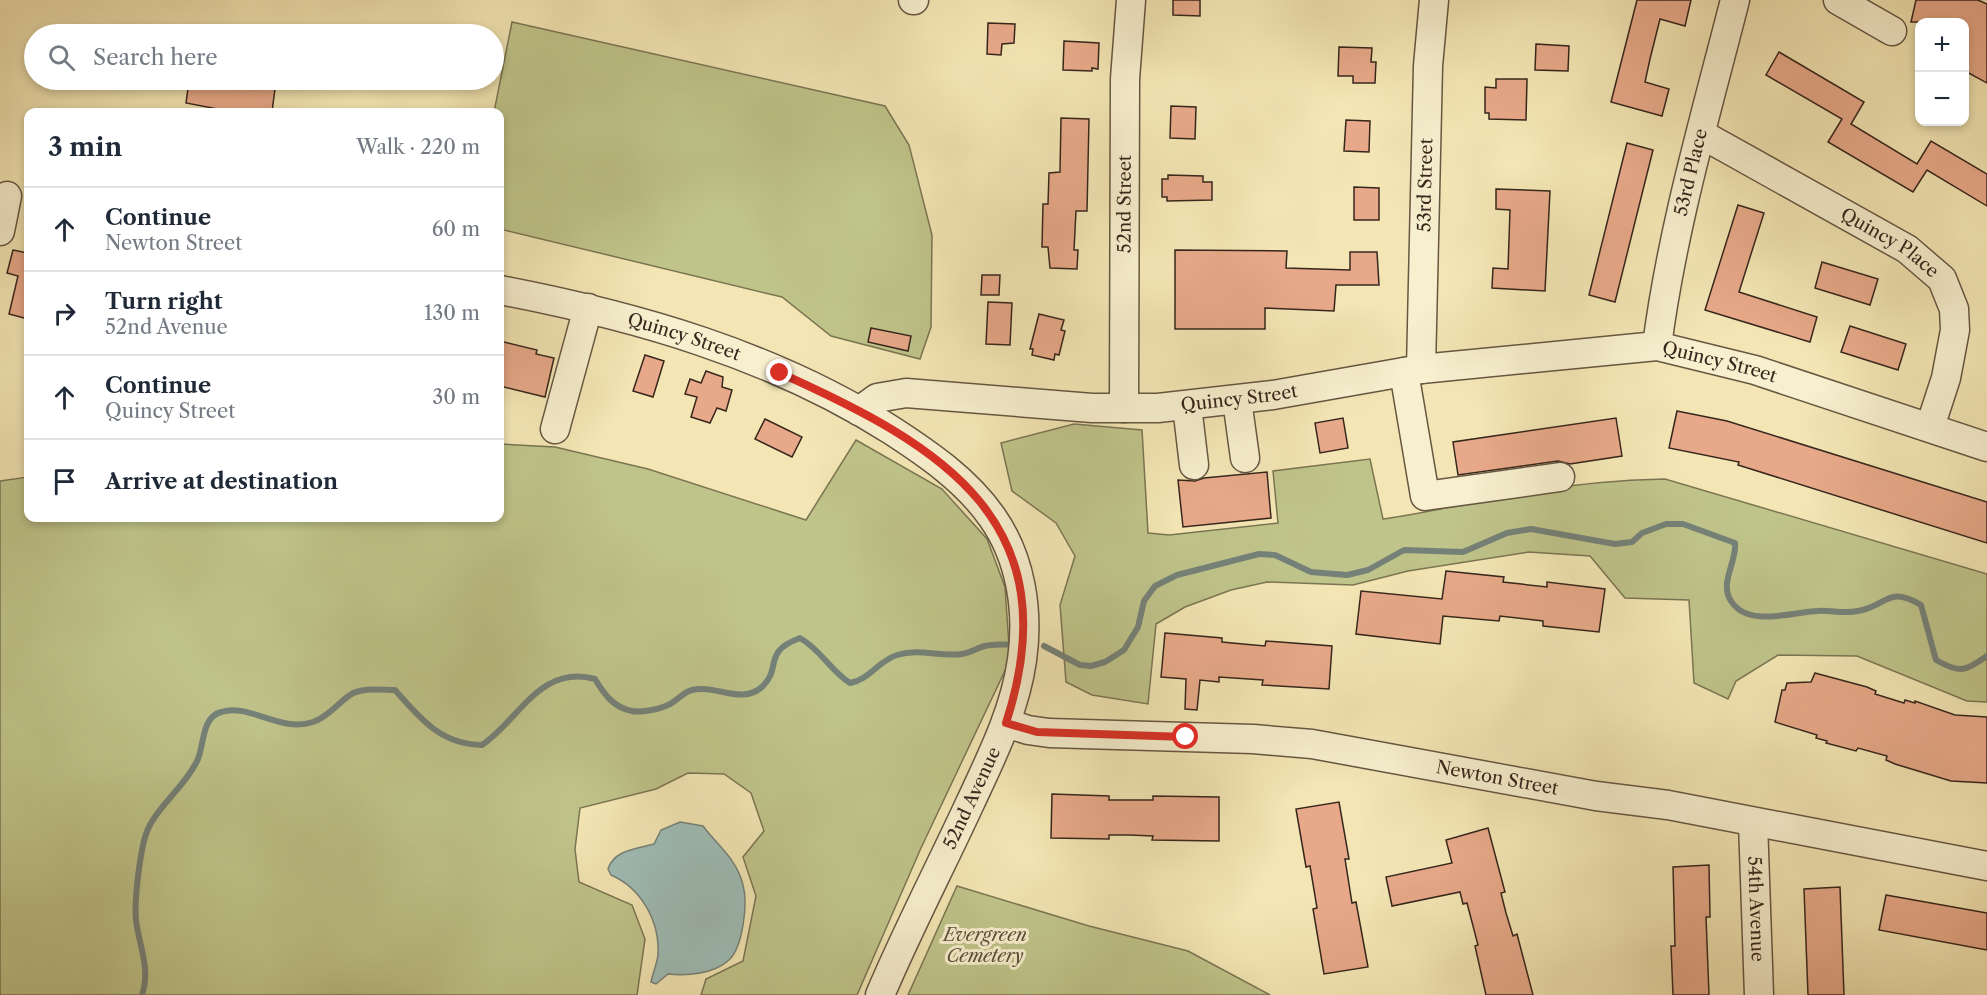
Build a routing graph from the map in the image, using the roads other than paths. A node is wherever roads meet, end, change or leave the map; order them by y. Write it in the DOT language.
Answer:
graph roads {
  1 [pos="1131,0"];
  2 [pos="1434,0"];
  3 [pos="1735,0"];
  4 [pos="1838,0"];
  5 [pos="1892,31"];
  6 [pos="1701,134"];
  7 [pos="12,198"];
  8 [pos="0,231"];
  9 [pos="504,291"];
  10 [pos="588,308"];
  11 [pos="1657,346"];
  12 [pos="1413,370"];
  13 [pos="1237,400"];
  14 [pos="1187,406"];
  15 [pos="1124,408"];
  16 [pos="859,411"];
  17 [pos="1930,427"];
  18 [pos="555,429"];
  19 [pos="1987,447"];
  20 [pos="1245,458"];
  21 [pos="1194,465"];
  22 [pos="1560,477"];
  23 [pos="1006,723"];
  24 [pos="1753,822"];
  25 [pos="1987,866"];
  26 [pos="880,995"];
  27 [pos="1759,995"];
  1 -- 15 [label="street, 52nd Street"];
  2 -- 12 [label="street, 53rd Street"];
  3 -- 6 [label="street, 53rd Place"];
  4 -- 5 [label="street"];
  6 -- 11 [label="street, 53rd Place"];
  6 -- 17 [label="street, Quincy Place"];
  7 -- 8 [label="street"];
  9 -- 10 [label="street, Quincy Street"];
  10 -- 16 [label="street, Quincy Street"];
  10 -- 18 [label="street"];
  11 -- 12 [label="street, Quincy Street"];
  11 -- 17 [label="street, Quincy Street"];
  12 -- 13 [label="street, Quincy Street"];
  12 -- 22 [label="street, 53rd Street"];
  13 -- 14 [label="street, Quincy Street"];
  13 -- 20 [label="street"];
  14 -- 15 [label="street, Quincy Street"];
  14 -- 21 [label="street"];
  15 -- 16 [label="street, Quincy Street"];
  16 -- 23 [label="street, 52nd Avenue"];
  17 -- 19 [label="street, Quincy Street"];
  23 -- 24 [label="street, Newton Street"];
  23 -- 26 [label="street, 52nd Avenue"];
  24 -- 25 [label="street, Newton Street"];
  24 -- 27 [label="street, 54th Avenue"];
}
